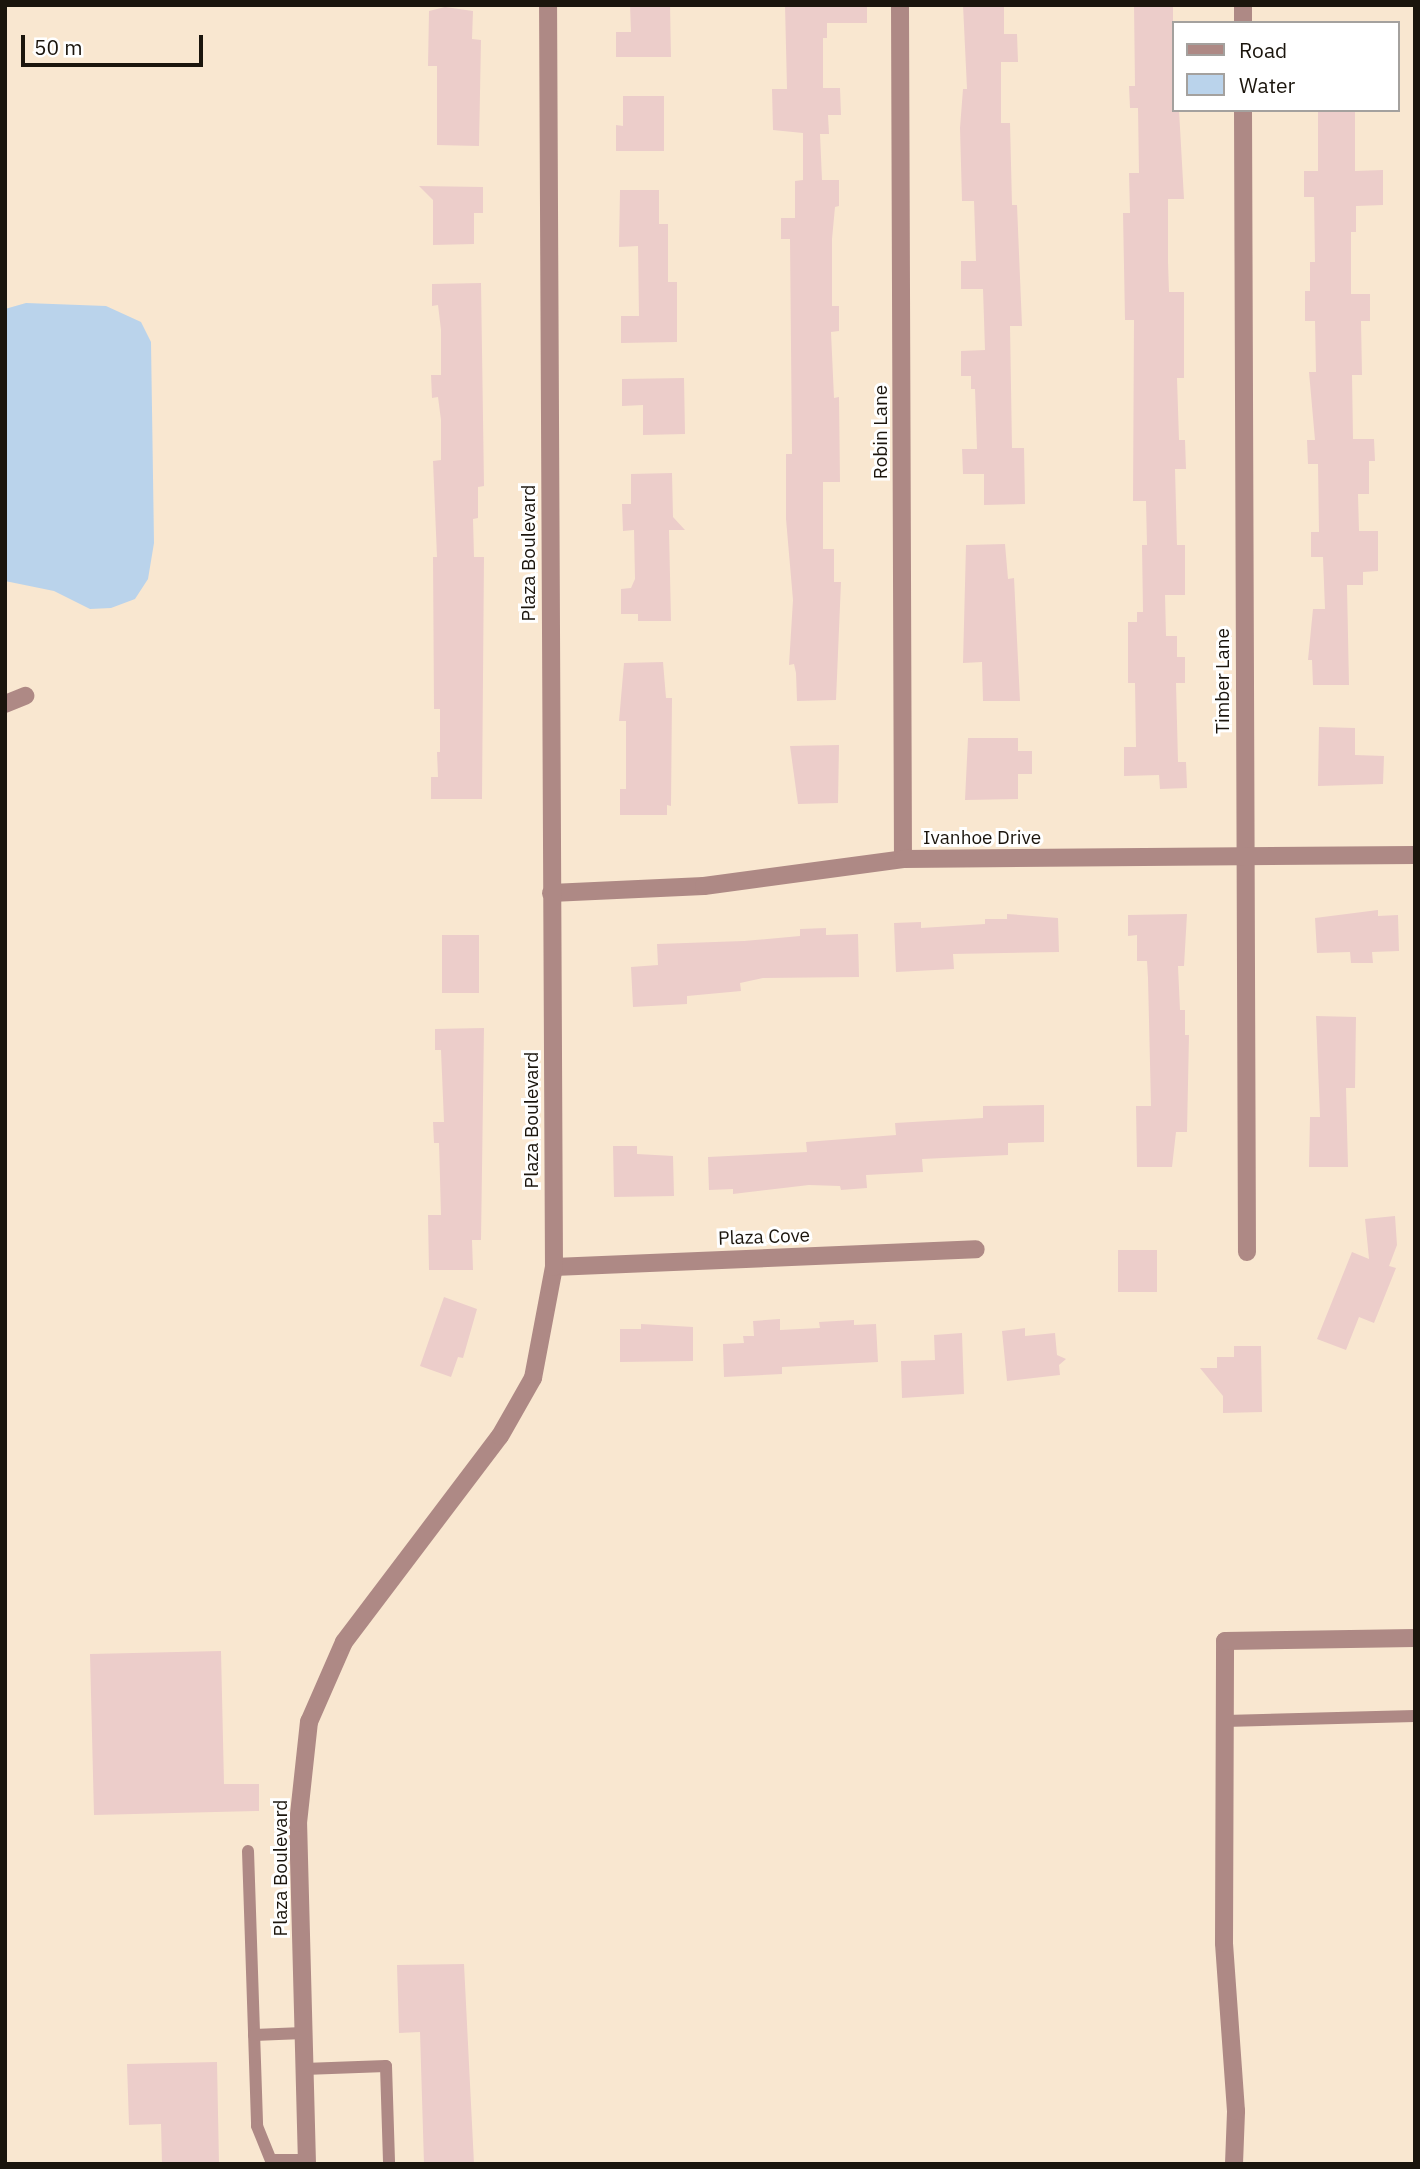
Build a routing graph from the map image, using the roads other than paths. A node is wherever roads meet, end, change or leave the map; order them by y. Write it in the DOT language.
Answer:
graph roads {
  1 [pos="548,5"];
  2 [pos="900,5"];
  3 [pos="1243,112"];
  4 [pos="25,696"];
  5 [pos="5,704"];
  6 [pos="1415,855"];
  7 [pos="1244,858"];
  8 [pos="903,859"];
  9 [pos="551,892"];
  10 [pos="976,1250"];
  11 [pos="1247,1252"];
  12 [pos="554,1267"];
  13 [pos="1415,1638"];
  14 [pos="1415,1716"];
  15 [pos="1225,1721"];
  16 [pos="248,1851"];
  17 [pos="303,2033"];
  18 [pos="254,2035"];
  19 [pos="304,2069"];
  20 [pos="307,2162"];
  21 [pos="388,2164"];
  22 [pos="1234,2164"];
  1 -- 9 [label="street, Plaza Boulevard"];
  2 -- 8 [label="street, Robin Lane"];
  3 -- 7 [label="street, Timber Lane"];
  4 -- 5 [label="street"];
  6 -- 7 [label="street, Ivanhoe Drive"];
  7 -- 8 [label="street, Ivanhoe Drive"];
  7 -- 11 [label="street, Timber Lane"];
  8 -- 9 [label="street, Ivanhoe Drive"];
  9 -- 12 [label="street, Plaza Boulevard"];
  10 -- 12 [label="street, Plaza Cove"];
  12 -- 17 [label="street, Plaza Boulevard"];
  13 -- 15 [label="street"];
  14 -- 15 [label="lane"];
  15 -- 22 [label="street"];
  16 -- 18 [label="lane"];
  17 -- 18 [label="lane"];
  17 -- 19 [label="street, Plaza Boulevard"];
  18 -- 20 [label="lane"];
  19 -- 20 [label="street, Plaza Boulevard"];
  19 -- 21 [label="lane"];
}
